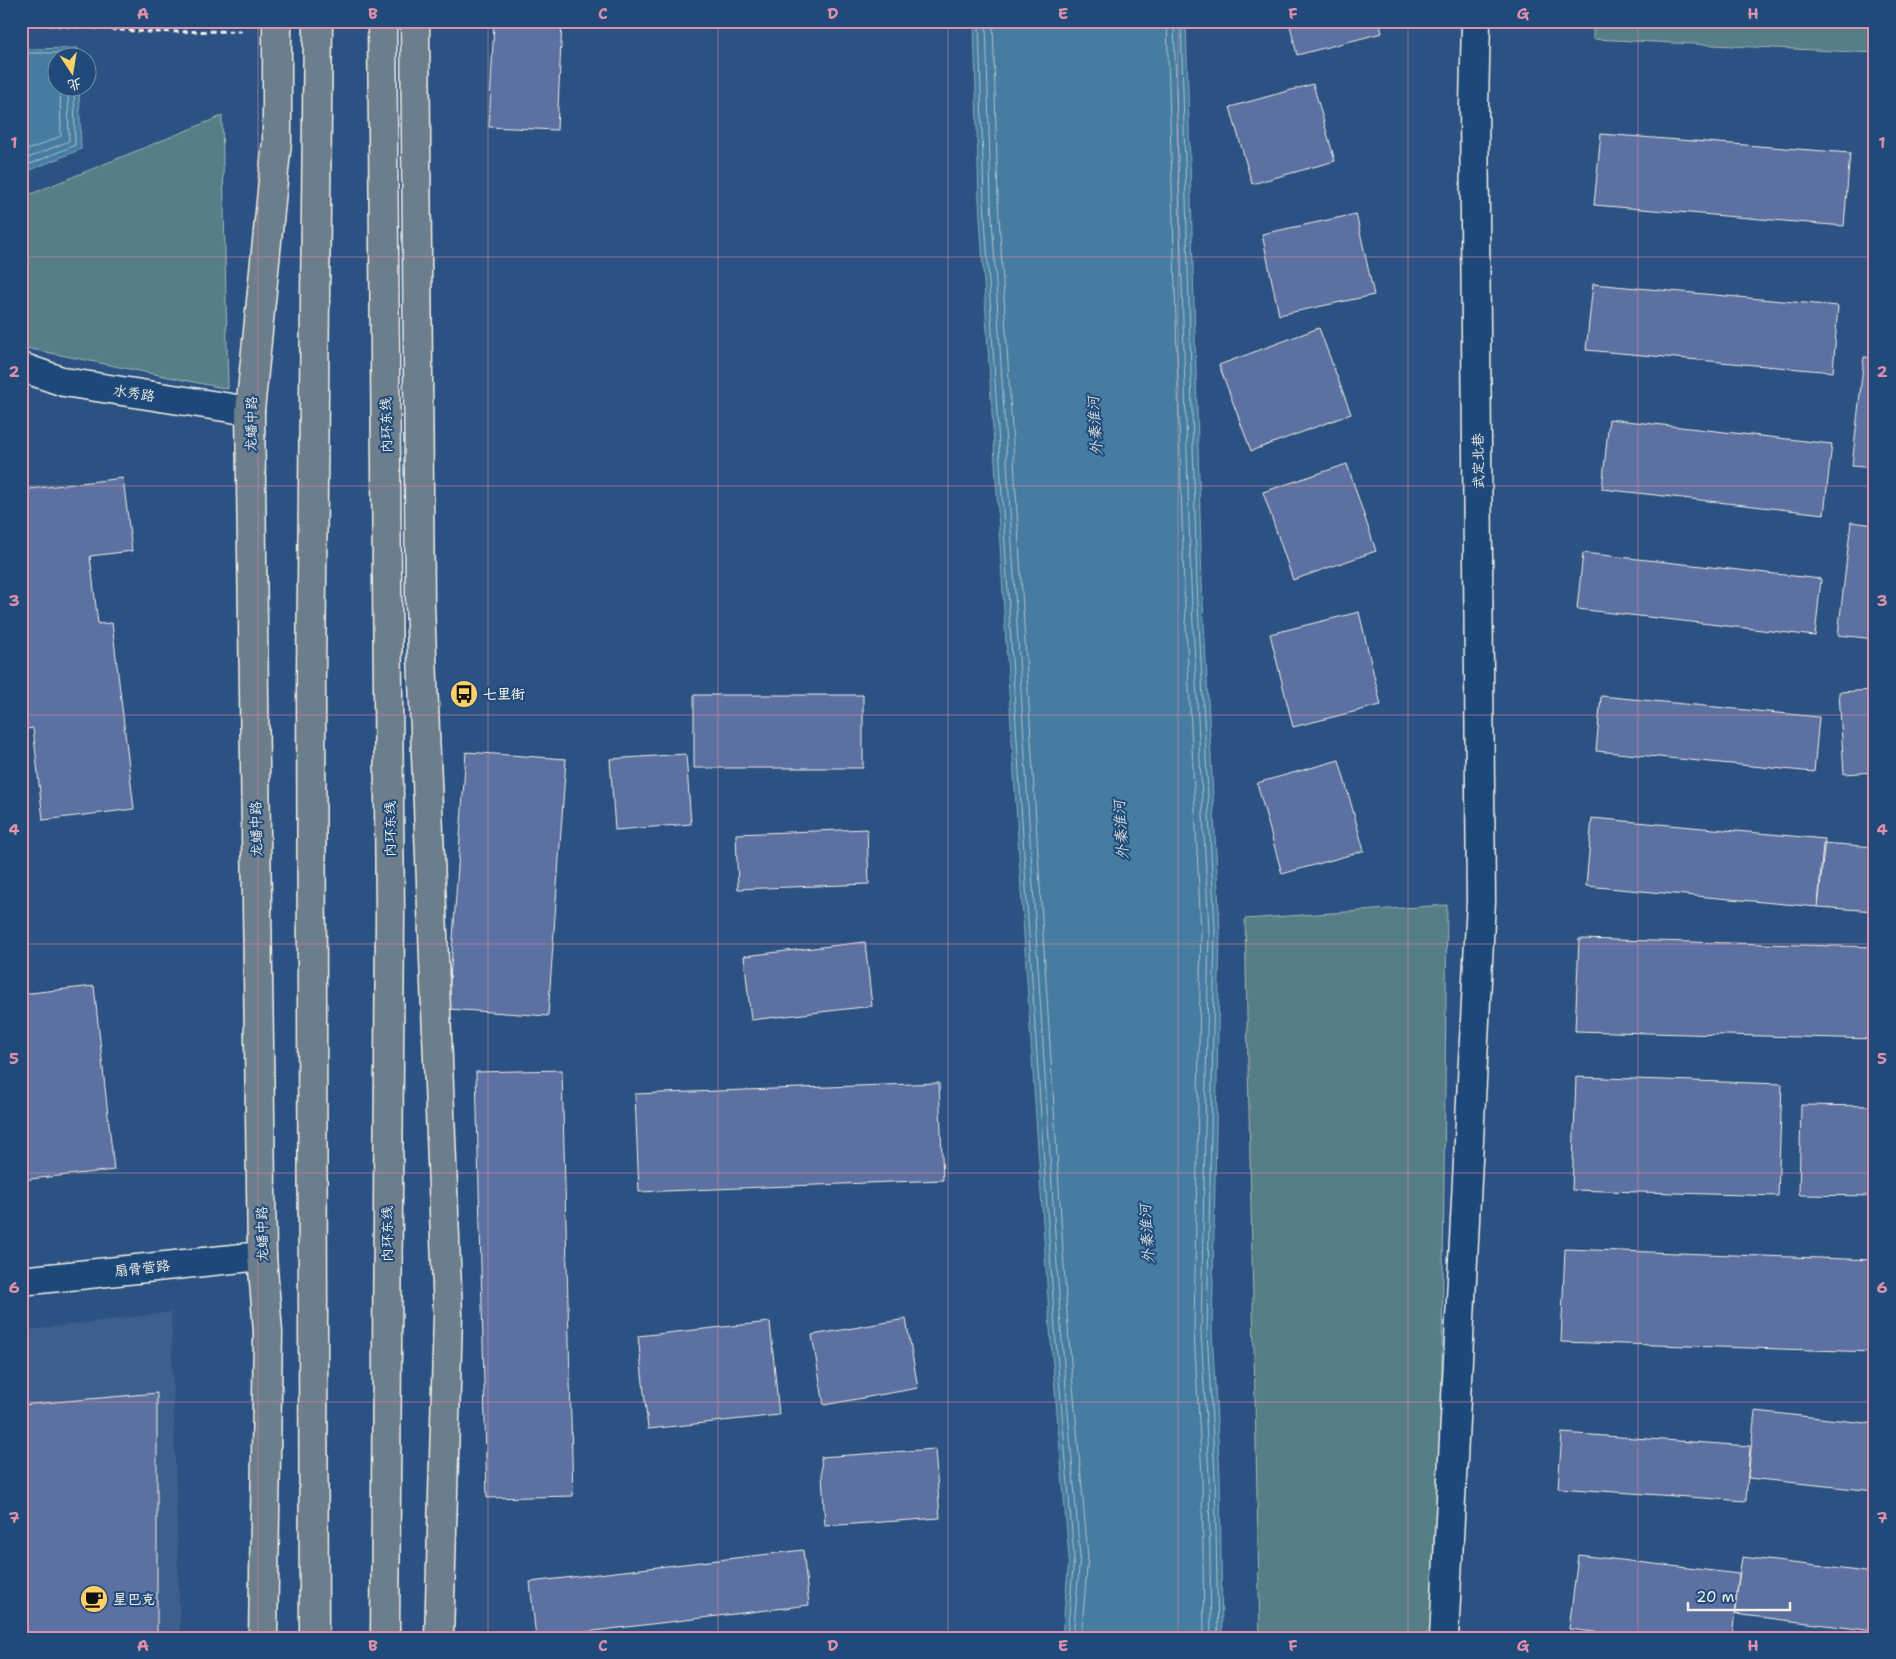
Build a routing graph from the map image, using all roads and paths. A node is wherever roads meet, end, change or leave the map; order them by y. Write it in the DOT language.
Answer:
graph roads {
  1 [pos="318,21"];
  2 [pos="382,21"];
  3 [pos="415,21"];
  4 [pos="1476,21"];
  5 [pos="21,23"];
  6 [pos="277,26"];
  7 [pos="21,367"];
  8 [pos="250,411"];
  9 [pos="262,1256"];
  10 [pos="21,1281"];
  11 [pos="384,1589"];
  12 [pos="313,1598"];
  13 [pos="263,1638"];
  14 [pos="306,1638"];
  15 [pos="314,1638"];
  16 [pos="385,1638"];
  17 [pos="393,1638"];
  18 [pos="439,1638"];
  19 [pos="1444,1638"];
  1 -- 12 [label="main road"];
  2 -- 11 [label="main road, 内环东线"];
  3 -- 18 [label="main road"];
  4 -- 19 [label="street, 武定北巷"];
  5 -- 6 [label="path"];
  6 -- 8 [label="main road, 龙蟠中路"];
  7 -- 8 [label="street, 水秀路"];
  8 -- 9 [label="main road, 龙蟠中路"];
  9 -- 10 [label="street, 扇骨营路"];
  9 -- 13 [label="main road, 龙蟠中路"];
  11 -- 16 [label="main road, 内环东线"];
  11 -- 17 [label="main road"];
  12 -- 14 [label="main road"];
  12 -- 15 [label="main road"];
}
